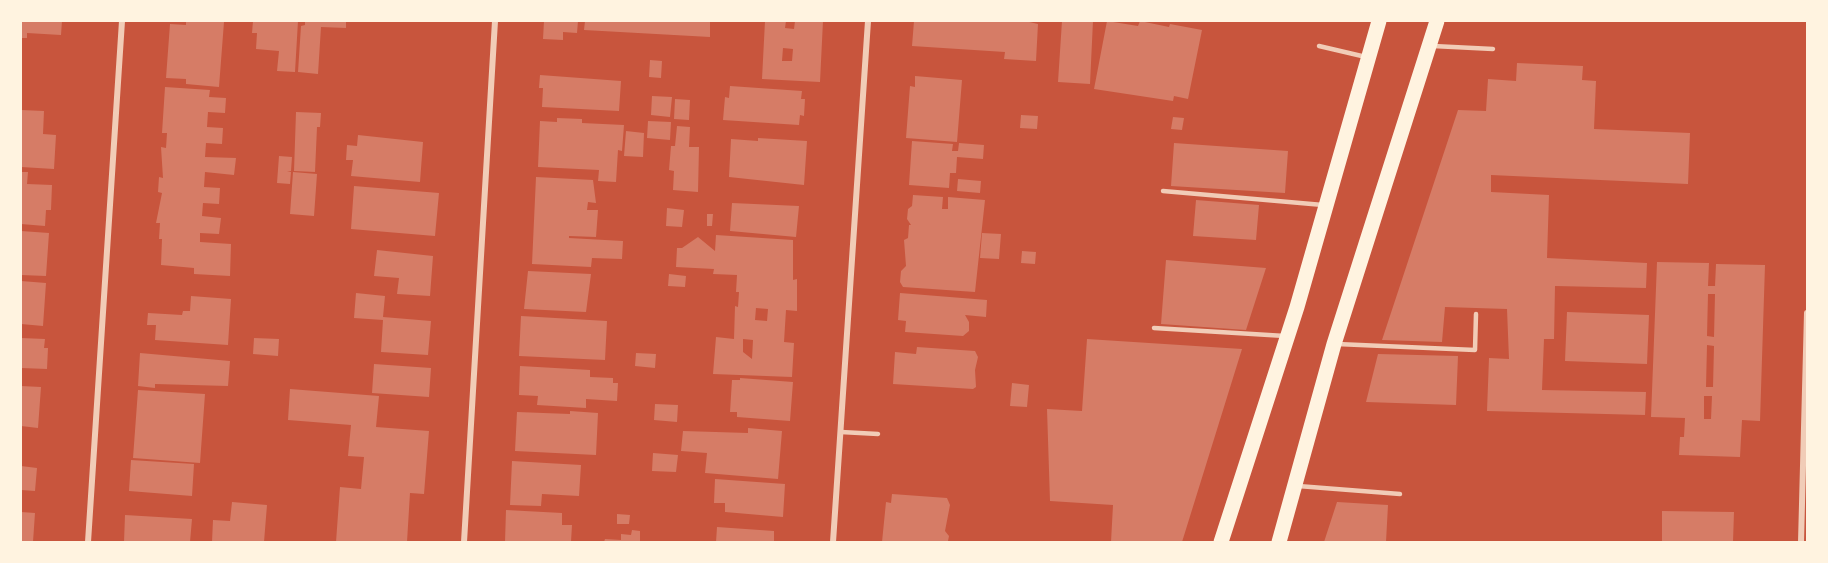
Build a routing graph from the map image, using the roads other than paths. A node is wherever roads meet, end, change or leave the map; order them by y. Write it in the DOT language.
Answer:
graph roads {
  1 [pos="122,21"];
  2 [pos="495,21"];
  3 [pos="868,21"];
  4 [pos="1379,21"];
  5 [pos="1437,21"];
  6 [pos="1319,46"];
  7 [pos="1429,46"];
  8 [pos="1493,49"];
  9 [pos="1368,58"];
  10 [pos="1163,191"];
  11 [pos="1326,205"];
  12 [pos="1807,313"];
  13 [pos="1476,314"];
  14 [pos="1154,328"];
  15 [pos="1287,336"];
  16 [pos="1334,344"];
  17 [pos="841,432"];
  18 [pos="878,434"];
  19 [pos="1296,486"];
  20 [pos="1400,494"];
  21 [pos="88,542"];
  22 [pos="464,542"];
  23 [pos="833,542"];
  24 [pos="1221,542"];
  25 [pos="1279,542"];
  26 [pos="1801,542"];
  1 -- 21 [label="street"];
  2 -- 22 [label="street"];
  3 -- 17 [label="street"];
  4 -- 9 [label="main road"];
  5 -- 7 [label="main road"];
  6 -- 9 [label="lane"];
  7 -- 8 [label="lane"];
  7 -- 16 [label="main road"];
  9 -- 11 [label="main road"];
  10 -- 11 [label="lane"];
  11 -- 15 [label="main road"];
  12 -- 26 [label="street"];
  13 -- 16 [label="lane"];
  14 -- 15 [label="lane"];
  15 -- 24 [label="main road"];
  16 -- 19 [label="main road"];
  17 -- 18 [label="lane"];
  17 -- 23 [label="street"];
  19 -- 20 [label="lane"];
  19 -- 25 [label="main road"];
}
